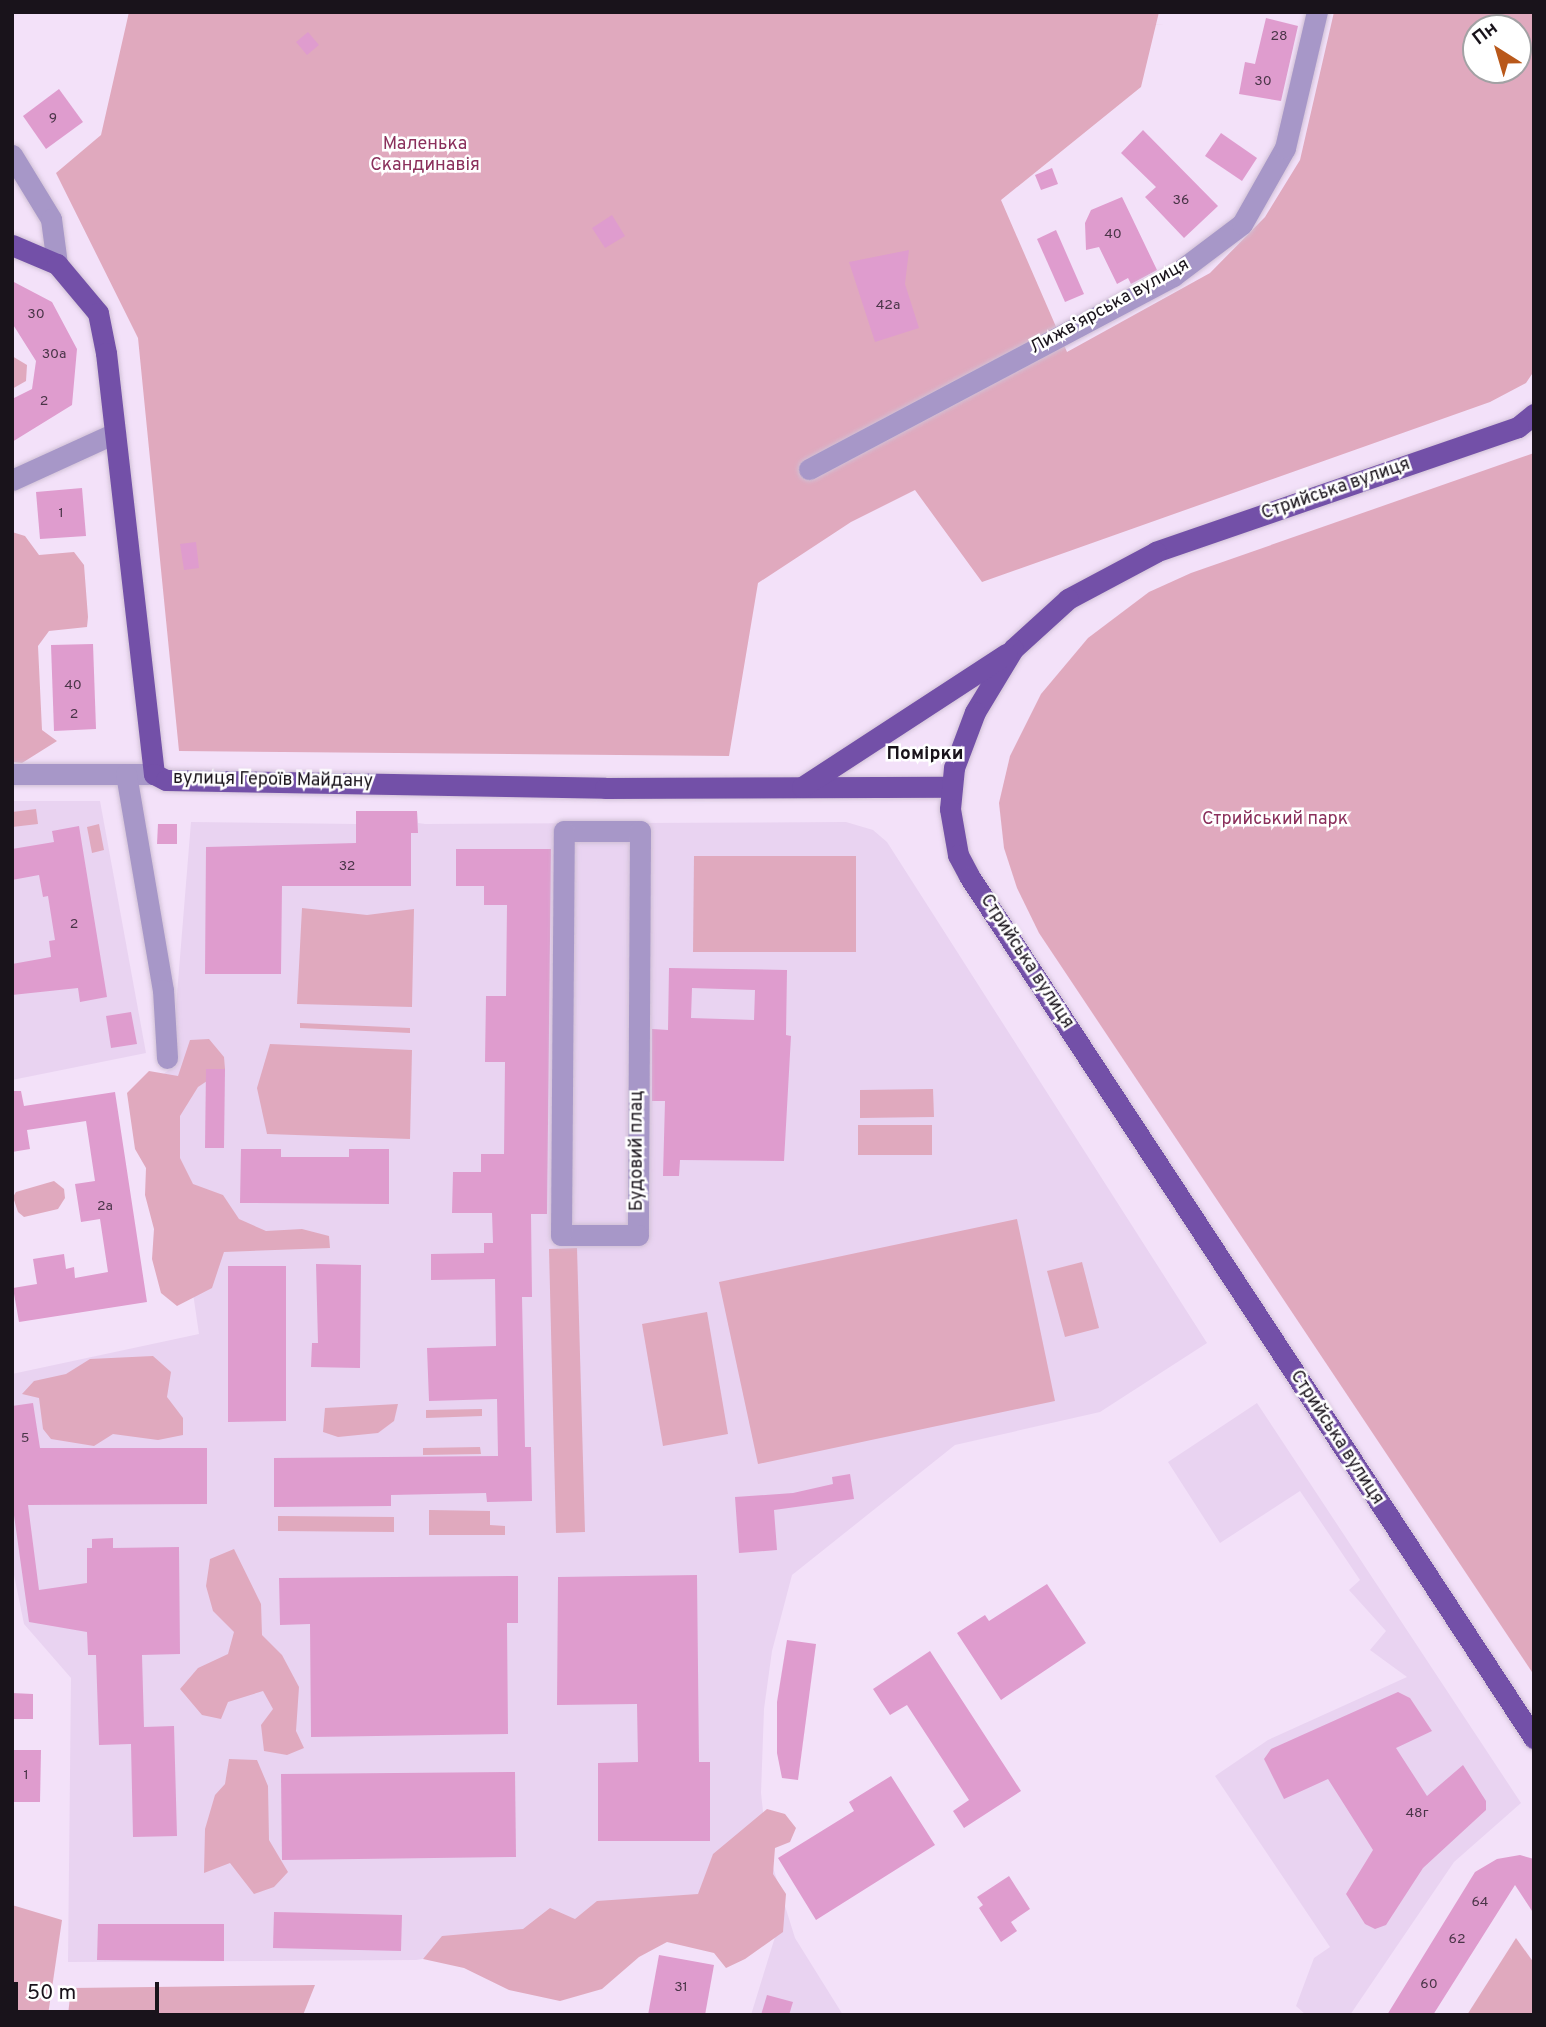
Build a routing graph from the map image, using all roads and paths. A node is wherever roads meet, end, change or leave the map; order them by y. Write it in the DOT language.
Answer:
graph roads {
  1 [pos="1317,12"];
  2 [pos="12,155"];
  3 [pos="12,245"];
  4 [pos="57,264"];
  5 [pos="1534,414"];
  6 [pos="115,433"];
  7 [pos="809,469"];
  8 [pos="12,481"];
  9 [pos="1013,649"];
  10 [pos="12,774"];
  11 [pos="126,774"];
  12 [pos="153,774"];
  13 [pos="802,786"];
  14 [pos="951,786"];
  15 [pos="564,831"];
  16 [pos="167,1058"];
  17 [pos="1534,1738"];
  1 -- 7 [label="street, Лижвʼярська вулиця"];
  2 -- 4 [label="street"];
  3 -- 4 [label="main road, вулиця Героїв Майдану"];
  4 -- 6 [label="main road, вулиця Героїв Майдану"];
  5 -- 9 [label="main road, Стрийська вулиця"];
  6 -- 8 [label="street"];
  6 -- 12 [label="main road, вулиця Героїв Майдану"];
  9 -- 13 [label="main road"];
  9 -- 14 [label="main road, Стрийська вулиця"];
  10 -- 11 [label="street"];
  11 -- 12 [label="street"];
  11 -- 16 [label="street"];
  12 -- 13 [label="main road, вулиця Героїв Майдану"];
  13 -- 14 [label="main road, вулиця Героїв Майдану"];
  14 -- 17 [label="main road, Стрийська вулиця"];
  15 -- 15 [label="street, Будовий плац"];
}
